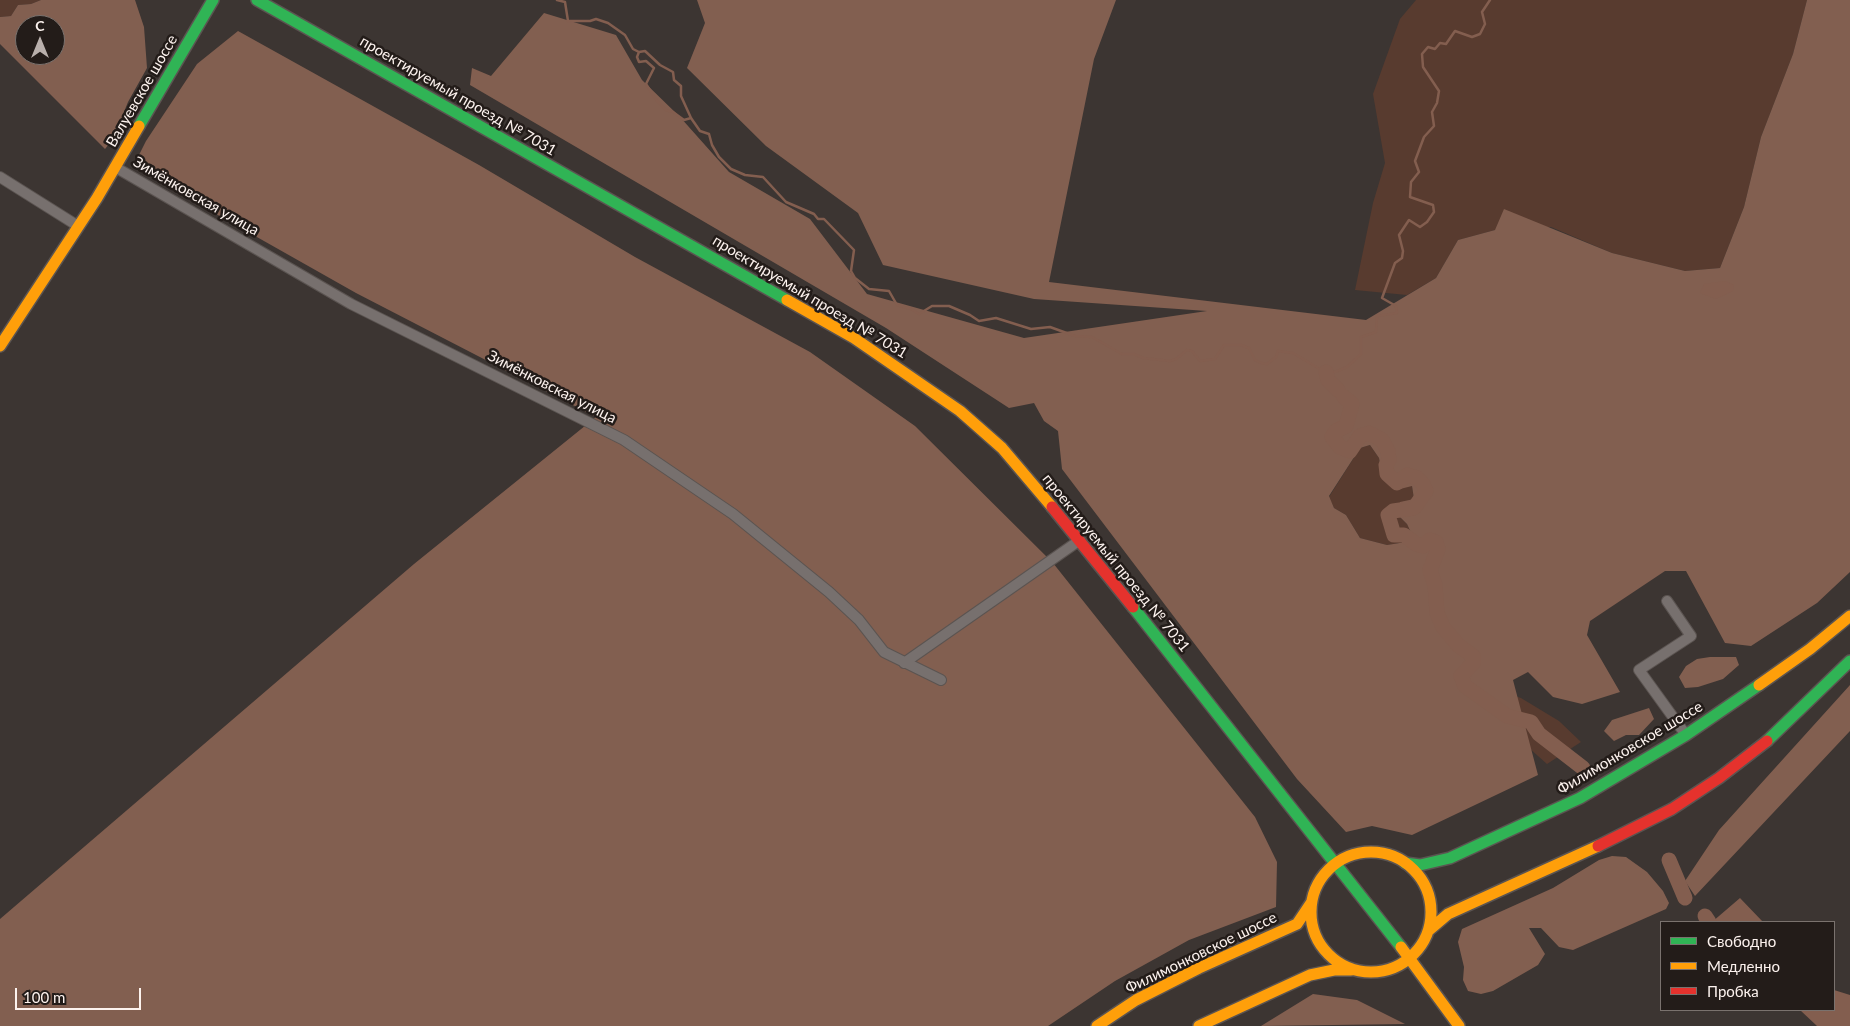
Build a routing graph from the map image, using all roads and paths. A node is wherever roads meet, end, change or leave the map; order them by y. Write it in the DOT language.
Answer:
graph roads {
  1 [pos="213,0"];
  2 [pos="258,0"];
  3 [pos="115,167"];
  4 [pos="0,178"];
  5 [pos="78,226"];
  6 [pos="0,346"];
  7 [pos="1080,540"];
  8 [pos="1667,601"];
  9 [pos="1850,616"];
  10 [pos="1850,661"];
  11 [pos="904,663"];
  12 [pos="940,680"];
  13 [pos="1686,735"];
  14 [pos="1405,863"];
  15 [pos="1335,864"];
  16 [pos="1311,902"];
  17 [pos="1428,931"];
  18 [pos="1410,958"];
  19 [pos="1352,970"];
  20 [pos="1097,1026"];
  21 [pos="1199,1026"];
  22 [pos="1458,1026"];
  1 -- 3 [label="main road, Валуевское шоссе"];
  2 -- 7 [label="main road, проектируемый проезд № 7031"];
  3 -- 5 [label="main road, Валуевское шоссе"];
  3 -- 11 [label="street, Зимёнковская улица"];
  4 -- 5 [label="street"];
  5 -- 6 [label="main road, Валуевское шоссе"];
  7 -- 11 [label="street"];
  7 -- 15 [label="main road, проектируемый проезд № 7031"];
  8 -- 13 [label="street"];
  9 -- 13 [label="main road, Филимонковское шоссе"];
  10 -- 17 [label="main road, Филимонковское шоссе"];
  11 -- 12 [label="street, Зимёнковская улица"];
  13 -- 14 [label="main road, Филимонковское шоссе"];
  14 -- 15 [label="main road, Филимонковское шоссе"];
  14 -- 17 [label="main road, Филимонковское шоссе"];
  15 -- 16 [label="main road, Филимонковское шоссе"];
  15 -- 18 [label="main road, проектируемый проезд № 7031"];
  16 -- 19 [label="main road, Филимонковское шоссе"];
  16 -- 20 [label="main road, Филимонковское шоссе"];
  17 -- 18 [label="main road, Филимонковское шоссе"];
  18 -- 19 [label="main road, Филимонковское шоссе"];
  18 -- 22 [label="main road"];
  19 -- 21 [label="main road, Филимонковское шоссе"];
}
